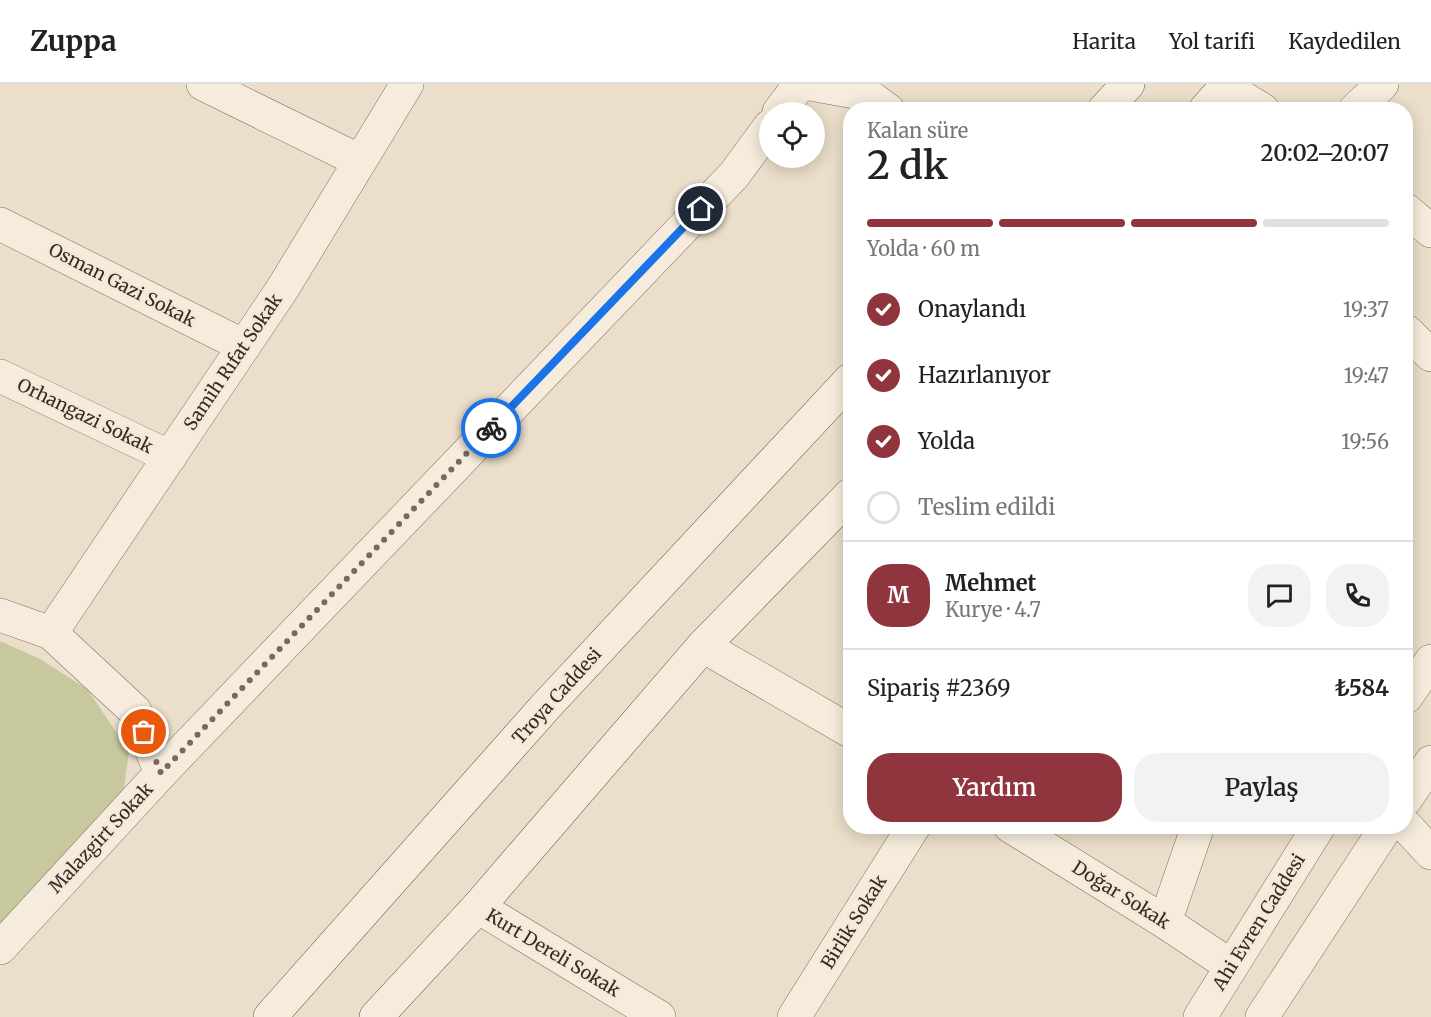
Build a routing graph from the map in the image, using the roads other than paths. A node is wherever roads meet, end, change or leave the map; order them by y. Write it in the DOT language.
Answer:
graph roads {
  1 [pos="202,84"];
  2 [pos="407,84"];
  3 [pos="800,84"];
  4 [pos="810,84"];
  5 [pos="1128,84"];
  6 [pos="1382,84"];
  7 [pos="1219,94"];
  8 [pos="786,102"];
  9 [pos="877,102"];
  10 [pos="1111,102"];
  11 [pos="1241,102"];
  12 [pos="1363,102"];
  13 [pos="759,141"];
  14 [pos="360,161"];
  15 [pos="1413,216"];
  16 [pos="0,224"];
  17 [pos="1431,231"];
  18 [pos="1413,338"];
  19 [pos="244,346"];
  20 [pos="1431,355"];
  21 [pos="0,376"];
  22 [pos="843,388"];
  23 [pos="170,457"];
  24 [pos="843,502"];
  25 [pos="0,615"];
  26 [pos="51,633"];
  27 [pos="703,646"];
  28 [pos="1431,661"];
  29 [pos="1413,687"];
  30 [pos="843,728"];
  31 [pos="1431,762"];
  32 [pos="161,773"];
  33 [pos="1413,789"];
  34 [pos="909,834"];
  35 [pos="1023,834"];
  36 [pos="1195,834"];
  37 [pos="1314,834"];
  38 [pos="1382,834"];
  39 [pos="1413,834"];
  40 [pos="1431,853"];
  41 [pos="478,907"];
  42 [pos="1165,922"];
  43 [pos="0,948"];
  44 [pos="1232,966"];
  45 [pos="270,1017"];
  46 [pos="376,1017"];
  47 [pos="659,1017"];
  48 [pos="794,1017"];
  49 [pos="1200,1017"];
  50 [pos="1262,1017"];
  1 -- 14 [label="street"];
  2 -- 14 [label="street, Samih Rıfat Sokak"];
  3 -- 8 [label="street"];
  4 -- 9 [label="street"];
  5 -- 10 [label="street"];
  6 -- 12 [label="street"];
  7 -- 11 [label="street"];
  13 -- 32 [label="street, Malazgirt Sokak"];
  14 -- 19 [label="street, Samih Rıfat Sokak"];
  15 -- 17 [label="street"];
  16 -- 19 [label="street, Osman Gazi Sokak"];
  18 -- 20 [label="street"];
  19 -- 23 [label="street, Samih Rıfat Sokak"];
  21 -- 23 [label="street, Orhangazi Sokak"];
  22 -- 45 [label="street, Troya Caddesi"];
  23 -- 26 [label="street, Samih Rıfat Sokak"];
  24 -- 27 [label="street"];
  25 -- 26 [label="street"];
  26 -- 32 [label="street"];
  27 -- 30 [label="street"];
  27 -- 41 [label="street"];
  28 -- 29 [label="street"];
  31 -- 33 [label="street"];
  32 -- 43 [label="street, Malazgirt Sokak"];
  34 -- 48 [label="street, Birlik Sokak"];
  35 -- 42 [label="street, Doğar Sokak"];
  36 -- 42 [label="street"];
  37 -- 44 [label="street, Ahi Evren Caddesi"];
  38 -- 50 [label="street"];
  39 -- 40 [label="street"];
  41 -- 46 [label="street"];
  41 -- 47 [label="street, Kurt Dereli Sokak"];
  42 -- 44 [label="street, Doğar Sokak"];
  44 -- 49 [label="street, Ahi Evren Caddesi"];
}
